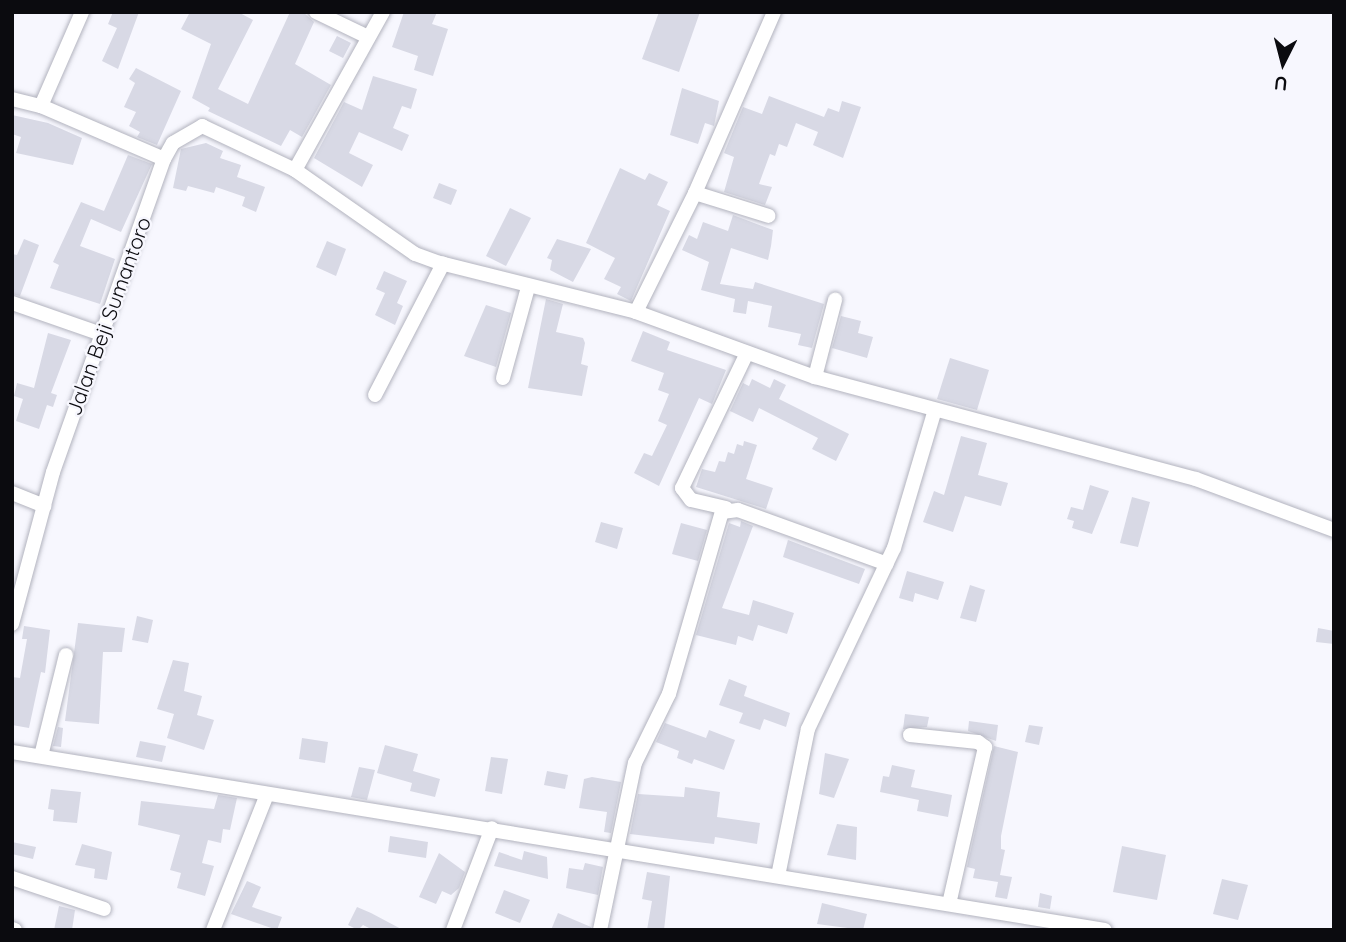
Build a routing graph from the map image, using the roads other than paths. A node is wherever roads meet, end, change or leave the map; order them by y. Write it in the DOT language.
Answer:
graph roads {
  1 [pos="82,12"];
  2 [pos="316,12"];
  3 [pos="383,12"];
  4 [pos="774,12"];
  5 [pos="368,37"];
  6 [pos="12,99"];
  7 [pos="41,106"];
  8 [pos="164,159"];
  9 [pos="295,170"];
  10 [pos="695,193"];
  11 [pos="768,216"];
  12 [pos="443,264"];
  13 [pos="528,287"];
  14 [pos="835,300"];
  15 [pos="12,303"];
  16 [pos="636,312"];
  17 [pos="102,334"];
  18 [pos="747,353"];
  19 [pos="815,377"];
  20 [pos="503,378"];
  21 [pos="375,395"];
  22 [pos="934,413"];
  23 [pos="12,493"];
  24 [pos="44,506"];
  25 [pos="726,508"];
  26 [pos="1334,530"];
  27 [pos="887,564"];
  28 [pos="12,624"];
  29 [pos="66,655"];
  30 [pos="910,735"];
  31 [pos="12,752"];
  32 [pos="41,756"];
  33 [pos="267,794"];
  34 [pos="492,828"];
  35 [pos="621,849"];
  36 [pos="778,876"];
  37 [pos="12,878"];
  38 [pos="949,904"];
  39 [pos="104,909"];
  40 [pos="1048,926"];
  41 [pos="213,930"];
  42 [pos="453,930"];
  43 [pos="600,930"];
  44 [pos="1105,930"];
  1 -- 7 [label="street"];
  2 -- 5 [label="street"];
  3 -- 5 [label="street"];
  4 -- 10 [label="street"];
  5 -- 9 [label="street"];
  6 -- 7 [label="street"];
  7 -- 8 [label="street"];
  8 -- 9 [label="street, Jalan Beji Sumantoro"];
  8 -- 17 [label="street, Jalan Beji Sumantoro"];
  9 -- 12 [label="street"];
  10 -- 11 [label="street"];
  10 -- 16 [label="street"];
  12 -- 13 [label="street"];
  12 -- 21 [label="street"];
  13 -- 16 [label="street"];
  13 -- 20 [label="street"];
  14 -- 19 [label="street"];
  15 -- 17 [label="street"];
  16 -- 18 [label="street"];
  17 -- 24 [label="street, Jalan Beji Sumantoro"];
  18 -- 19 [label="street"];
  18 -- 25 [label="street"];
  19 -- 22 [label="street"];
  22 -- 26 [label="street"];
  22 -- 27 [label="street"];
  23 -- 24 [label="street"];
  24 -- 28 [label="street, Jalan Beji Sumantoro"];
  25 -- 27 [label="street"];
  25 -- 35 [label="street"];
  27 -- 36 [label="street"];
  29 -- 32 [label="street"];
  30 -- 38 [label="street"];
  31 -- 32 [label="street"];
  32 -- 33 [label="street"];
  33 -- 34 [label="street"];
  33 -- 41 [label="street"];
  34 -- 35 [label="street"];
  34 -- 42 [label="street"];
  35 -- 36 [label="street"];
  35 -- 43 [label="street"];
  36 -- 38 [label="street"];
  37 -- 39 [label="street"];
  38 -- 40 [label="street"];
  40 -- 44 [label="street"];
}
